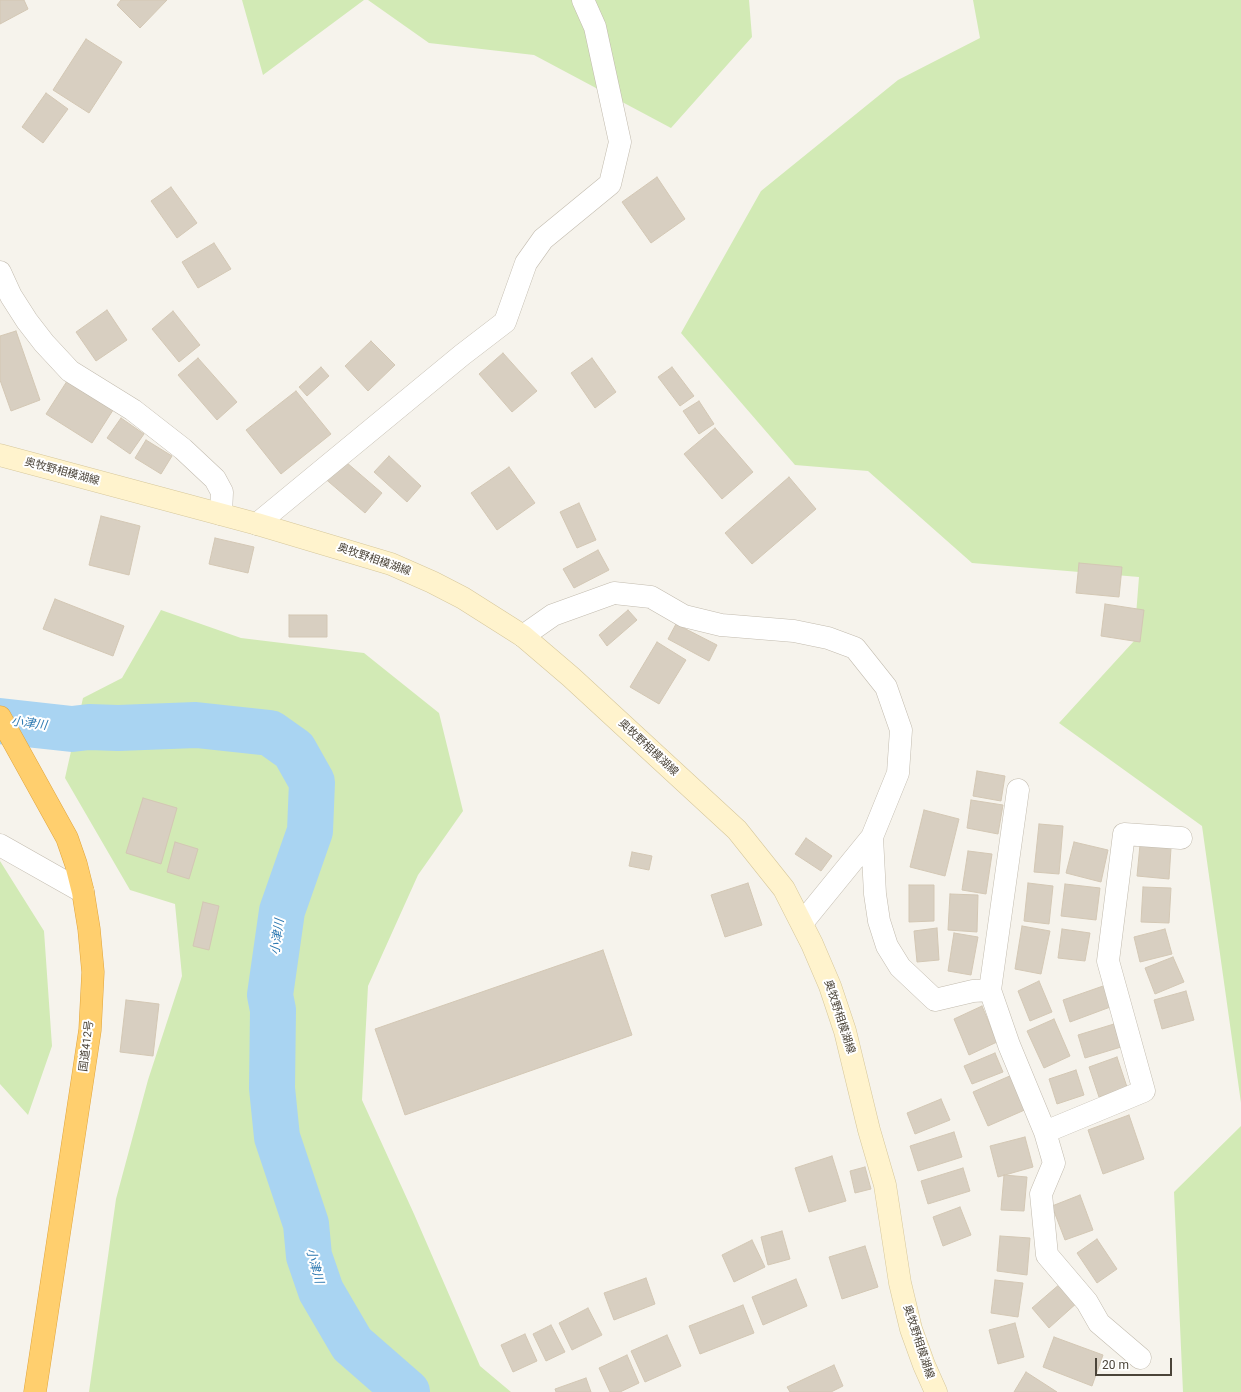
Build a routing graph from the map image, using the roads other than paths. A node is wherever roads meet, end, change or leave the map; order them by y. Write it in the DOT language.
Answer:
graph roads {
  1 [pos="583,0"];
  2 [pos="0,272"];
  3 [pos="0,455"];
  4 [pos="221,514"];
  5 [pos="257,524"];
  6 [pos="523,636"];
  7 [pos="0,717"];
  8 [pos="1018,790"];
  9 [pos="872,837"];
  10 [pos="1180,838"];
  11 [pos="0,845"];
  12 [pos="83,892"];
  13 [pos="802,923"];
  14 [pos="990,990"];
  15 [pos="1045,1132"];
  16 [pos="1140,1358"];
  17 [pos="35,1392"];
  18 [pos="936,1392"];
  1 -- 5 [label="street"];
  2 -- 4 [label="street"];
  3 -- 4 [label="main road, 奥牧野相模湖線"];
  4 -- 5 [label="main road, 奥牧野相模湖線"];
  5 -- 6 [label="main road, 奥牧野相模湖線"];
  6 -- 9 [label="street"];
  6 -- 13 [label="main road, 奥牧野相模湖線"];
  7 -- 12 [label="highway, 国道412号"];
  8 -- 14 [label="street"];
  9 -- 13 [label="street"];
  9 -- 14 [label="street"];
  10 -- 15 [label="street"];
  11 -- 12 [label="street"];
  12 -- 17 [label="highway, 国道412号"];
  13 -- 18 [label="main road, 奥牧野相模湖線"];
  14 -- 15 [label="street"];
  15 -- 16 [label="street"];
}
